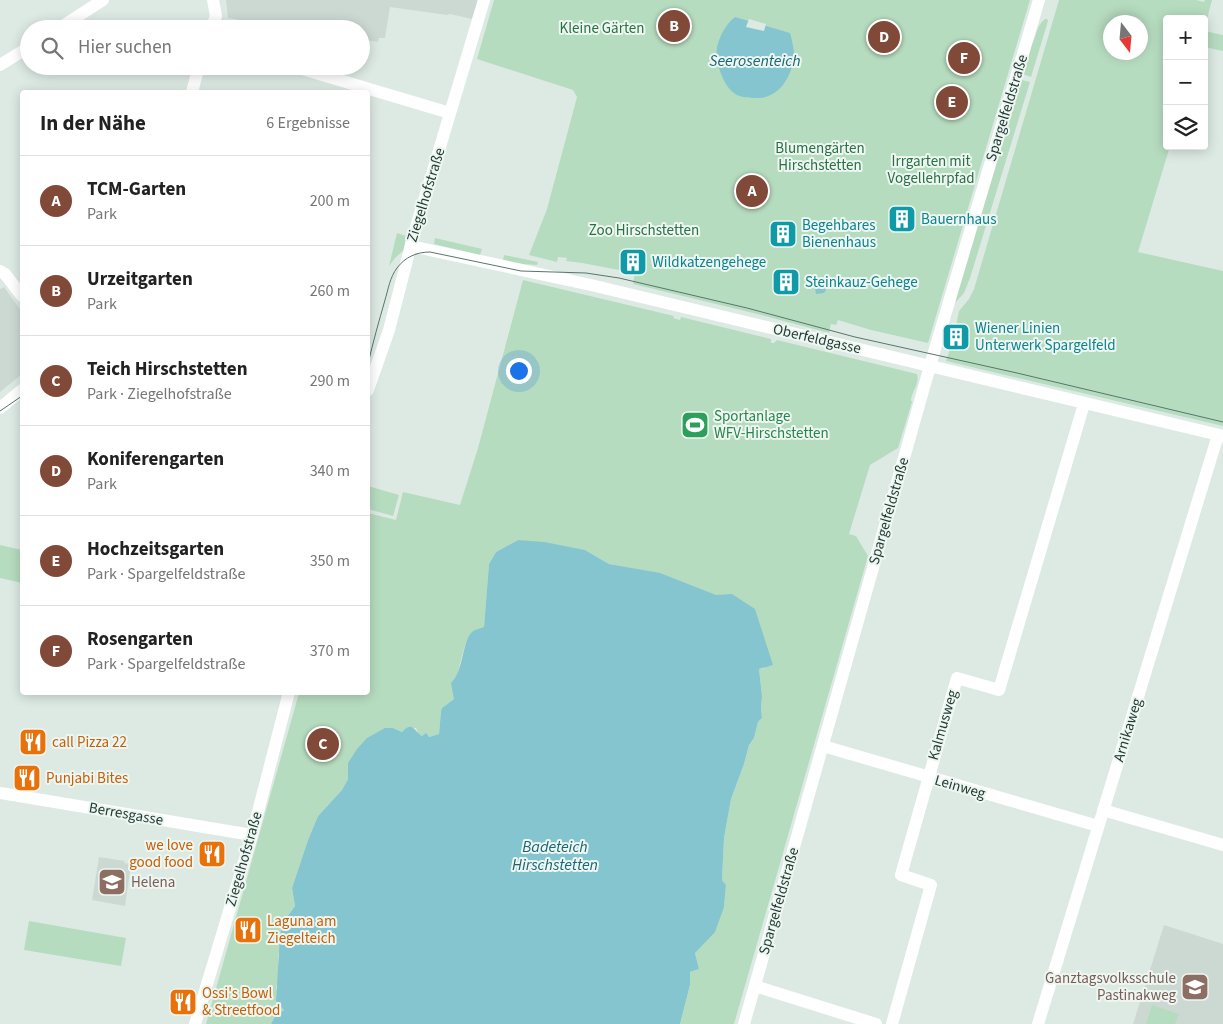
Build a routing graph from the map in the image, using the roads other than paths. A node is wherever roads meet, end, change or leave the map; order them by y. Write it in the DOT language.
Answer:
graph roads {
  1 [pos="103,0"];
  2 [pos="213,0"];
  3 [pos="484,0"];
  4 [pos="1039,0"];
  5 [pos="72,20"];
  6 [pos="214,20"];
  7 [pos="20,53"];
  8 [pos="0,65"];
  9 [pos="197,75"];
  10 [pos="322,75"];
  11 [pos="193,90"];
  12 [pos="450,113"];
  13 [pos="411,246"];
  14 [pos="0,271"];
  15 [pos="20,294"];
  16 [pos="930,366"];
  17 [pos="370,384"];
  18 [pos="20,392"];
  19 [pos="1084,404"];
  20 [pos="0,408"];
  21 [pos="1221,436"];
  22 [pos="288,695"];
  23 [pos="823,746"];
  24 [pos="928,778"];
  25 [pos="0,793"];
  26 [pos="1103,810"];
  27 [pos="1098,826"];
  28 [pos="252,836"];
  29 [pos="1223,845"];
  30 [pos="755,986"];
  31 [pos="195,1024"];
  32 [pos="744,1024"];
  33 [pos="876,1024"];
  34 [pos="892,1024"];
  35 [pos="1038,1024"];
  1 -- 5 [label="street"];
  2 -- 6 [label="street"];
  3 -- 12 [label="street, Ziegelhofstraße"];
  4 -- 16 [label="street, Spargelfeldstraße"];
  7 -- 8 [label="street"];
  9 -- 11 [label="street"];
  10 -- 12 [label="street"];
  12 -- 13 [label="street, Ziegelhofstraße"];
  13 -- 16 [label="street, Oberfeldgasse"];
  13 -- 17 [label="street, Ziegelhofstraße"];
  14 -- 15 [label="street"];
  16 -- 19 [label="street, Oberfeldgasse"];
  16 -- 23 [label="street, Spargelfeldstraße"];
  18 -- 20 [label="street"];
  19 -- 21 [label="street, Oberfeldgasse"];
  19 -- 24 [label="street, Kalmusweg"];
  21 -- 26 [label="street, Arnikaweg"];
  22 -- 28 [label="street, Ziegelhofstraße"];
  23 -- 24 [label="street, Leinweg"];
  23 -- 30 [label="street, Spargelfeldstraße"];
  24 -- 27 [label="street, Leinweg"];
  24 -- 34 [label="street, Kalmusweg"];
  25 -- 28 [label="street, Berresgasse"];
  26 -- 27 [label="street, Arnikaweg"];
  26 -- 29 [label="street"];
  27 -- 35 [label="street, Arnikaweg"];
  28 -- 31 [label="street, Ziegelhofstraße"];
  30 -- 32 [label="street, Spargelfeldstraße"];
  30 -- 33 [label="street"];
}
